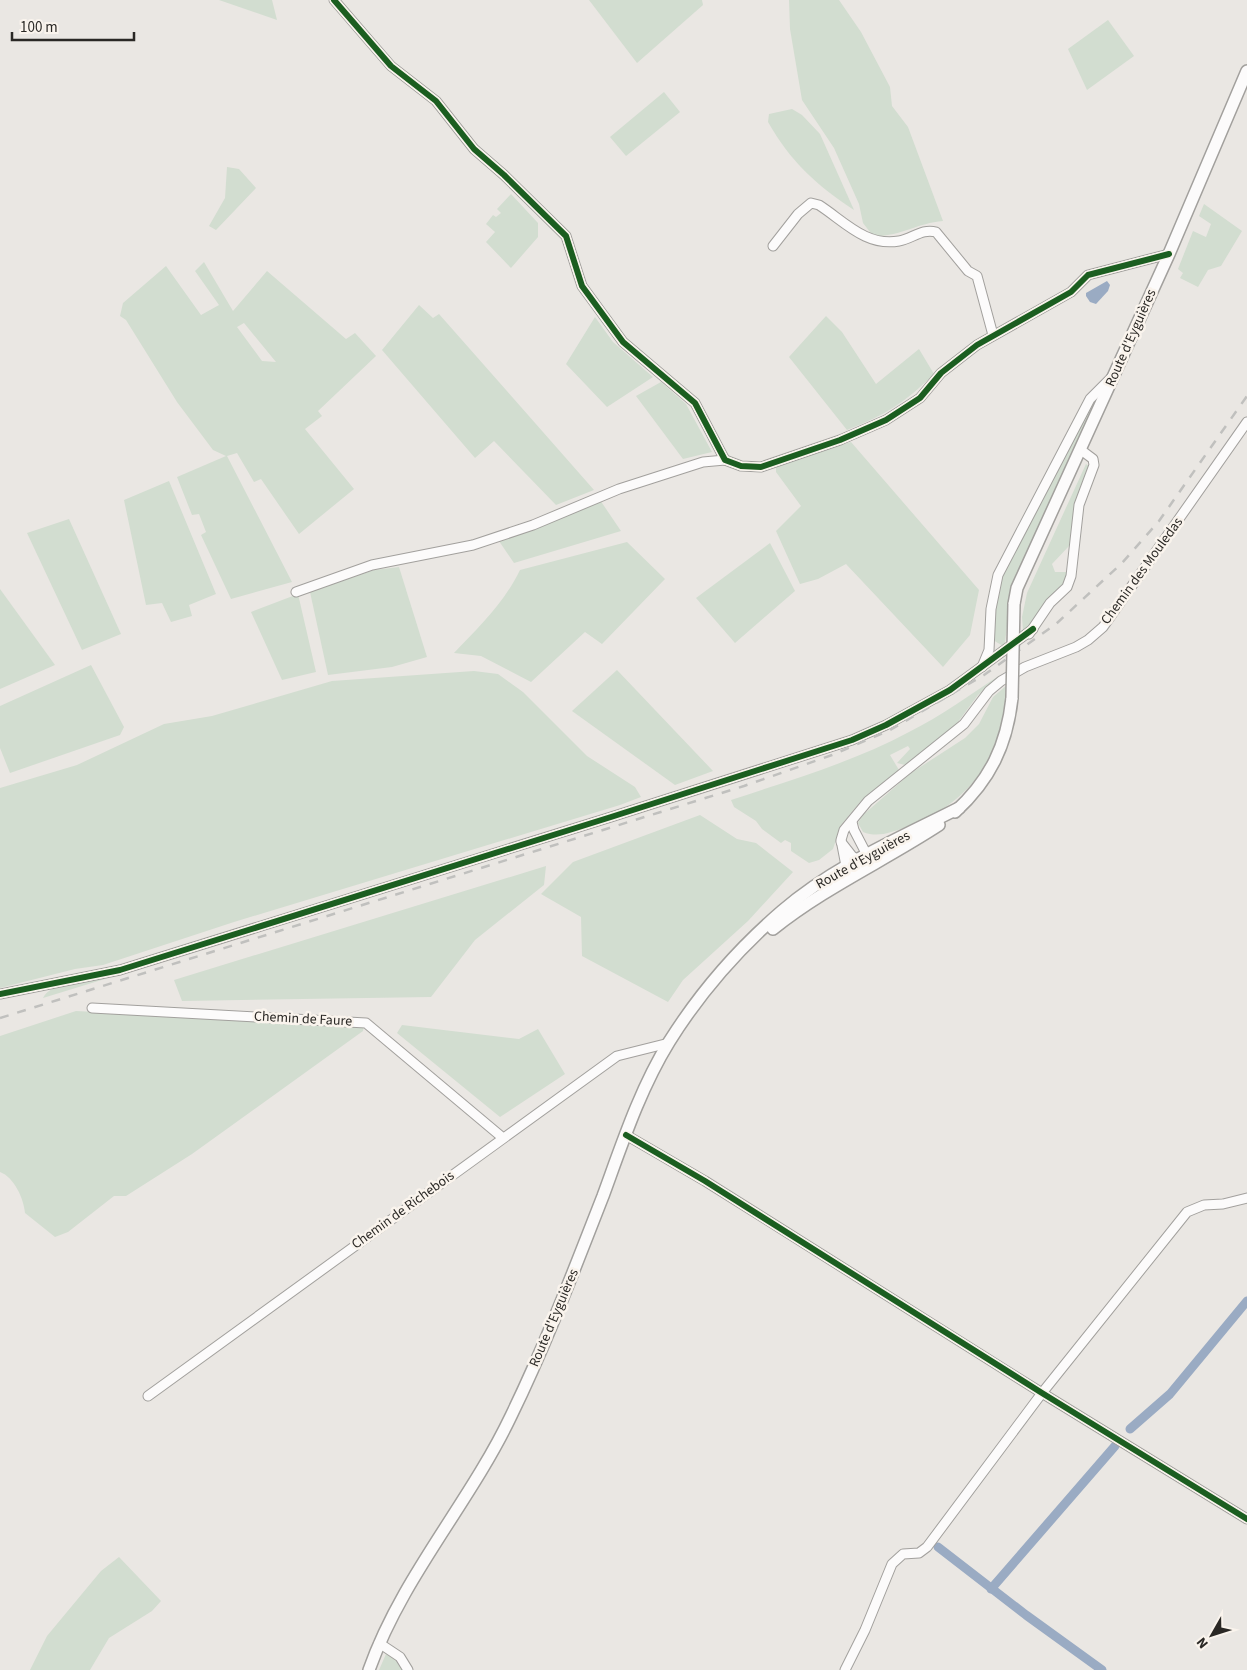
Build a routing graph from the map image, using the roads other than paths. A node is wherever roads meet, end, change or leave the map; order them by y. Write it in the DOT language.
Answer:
graph roads {
  1 [pos="334,0"];
  2 [pos="1247,71"];
  3 [pos="773,246"];
  4 [pos="1169,254"];
  5 [pos="993,336"];
  6 [pos="1116,372"];
  7 [pos="1247,422"];
  8 [pos="1080,450"];
  9 [pos="725,460"];
  10 [pos="296,592"];
  11 [pos="981,669"];
  12 [pos="852,822"];
  13 [pos="841,842"];
  14 [pos="865,860"];
  15 [pos="846,866"];
  16 [pos="730,963"];
  17 [pos="0,994"];
  18 [pos="92,1008"];
  19 [pos="669,1043"];
  20 [pos="626,1135"];
  21 [pos="503,1138"];
  22 [pos="1247,1198"];
  23 [pos="1042,1393"];
  24 [pos="148,1396"];
  25 [pos="1247,1519"];
  26 [pos="379,1643"];
  27 [pos="369,1670"];
  28 [pos="408,1670"];
  29 [pos="845,1670"];
  1 -- 9 [label="street"];
  2 -- 4 [label="main road, Route d'Eyguières"];
  3 -- 5 [label="street"];
  4 -- 5 [label="street"];
  4 -- 6 [label="main road, Route d'Eyguières"];
  5 -- 9 [label="street"];
  6 -- 8 [label="main road, Route d'Eyguières"];
  6 -- 11 [label="street"];
  7 -- 12 [label="street, Chemin des Mouledas"];
  8 -- 11 [label="street"];
  8 -- 14 [label="main road, Route d'Eyguières, bridge"];
  9 -- 10 [label="street"];
  11 -- 17 [label="street"];
  12 -- 13 [label="street, Chemin des Mouledas"];
  12 -- 14 [label="street"];
  13 -- 14 [label="street"];
  13 -- 15 [label="street"];
  14 -- 15 [label="main road, Route d'Eyguières"];
  14 -- 16 [label="main road, Route d'Eyguières"];
  15 -- 16 [label="main road, Route d'Eyguières"];
  16 -- 19 [label="main road, Route d'Eyguières"];
  18 -- 21 [label="street, Chemin de Faure"];
  19 -- 20 [label="main road, Route d'Eyguières"];
  19 -- 21 [label="street, Chemin de Richebois"];
  20 -- 23 [label="street"];
  20 -- 26 [label="main road, Route d'Eyguières"];
  21 -- 24 [label="street, Chemin de Richebois"];
  22 -- 23 [label="street"];
  23 -- 25 [label="street"];
  23 -- 29 [label="street"];
  26 -- 27 [label="main road, Route d'Eyguières"];
  26 -- 28 [label="street"];
}
